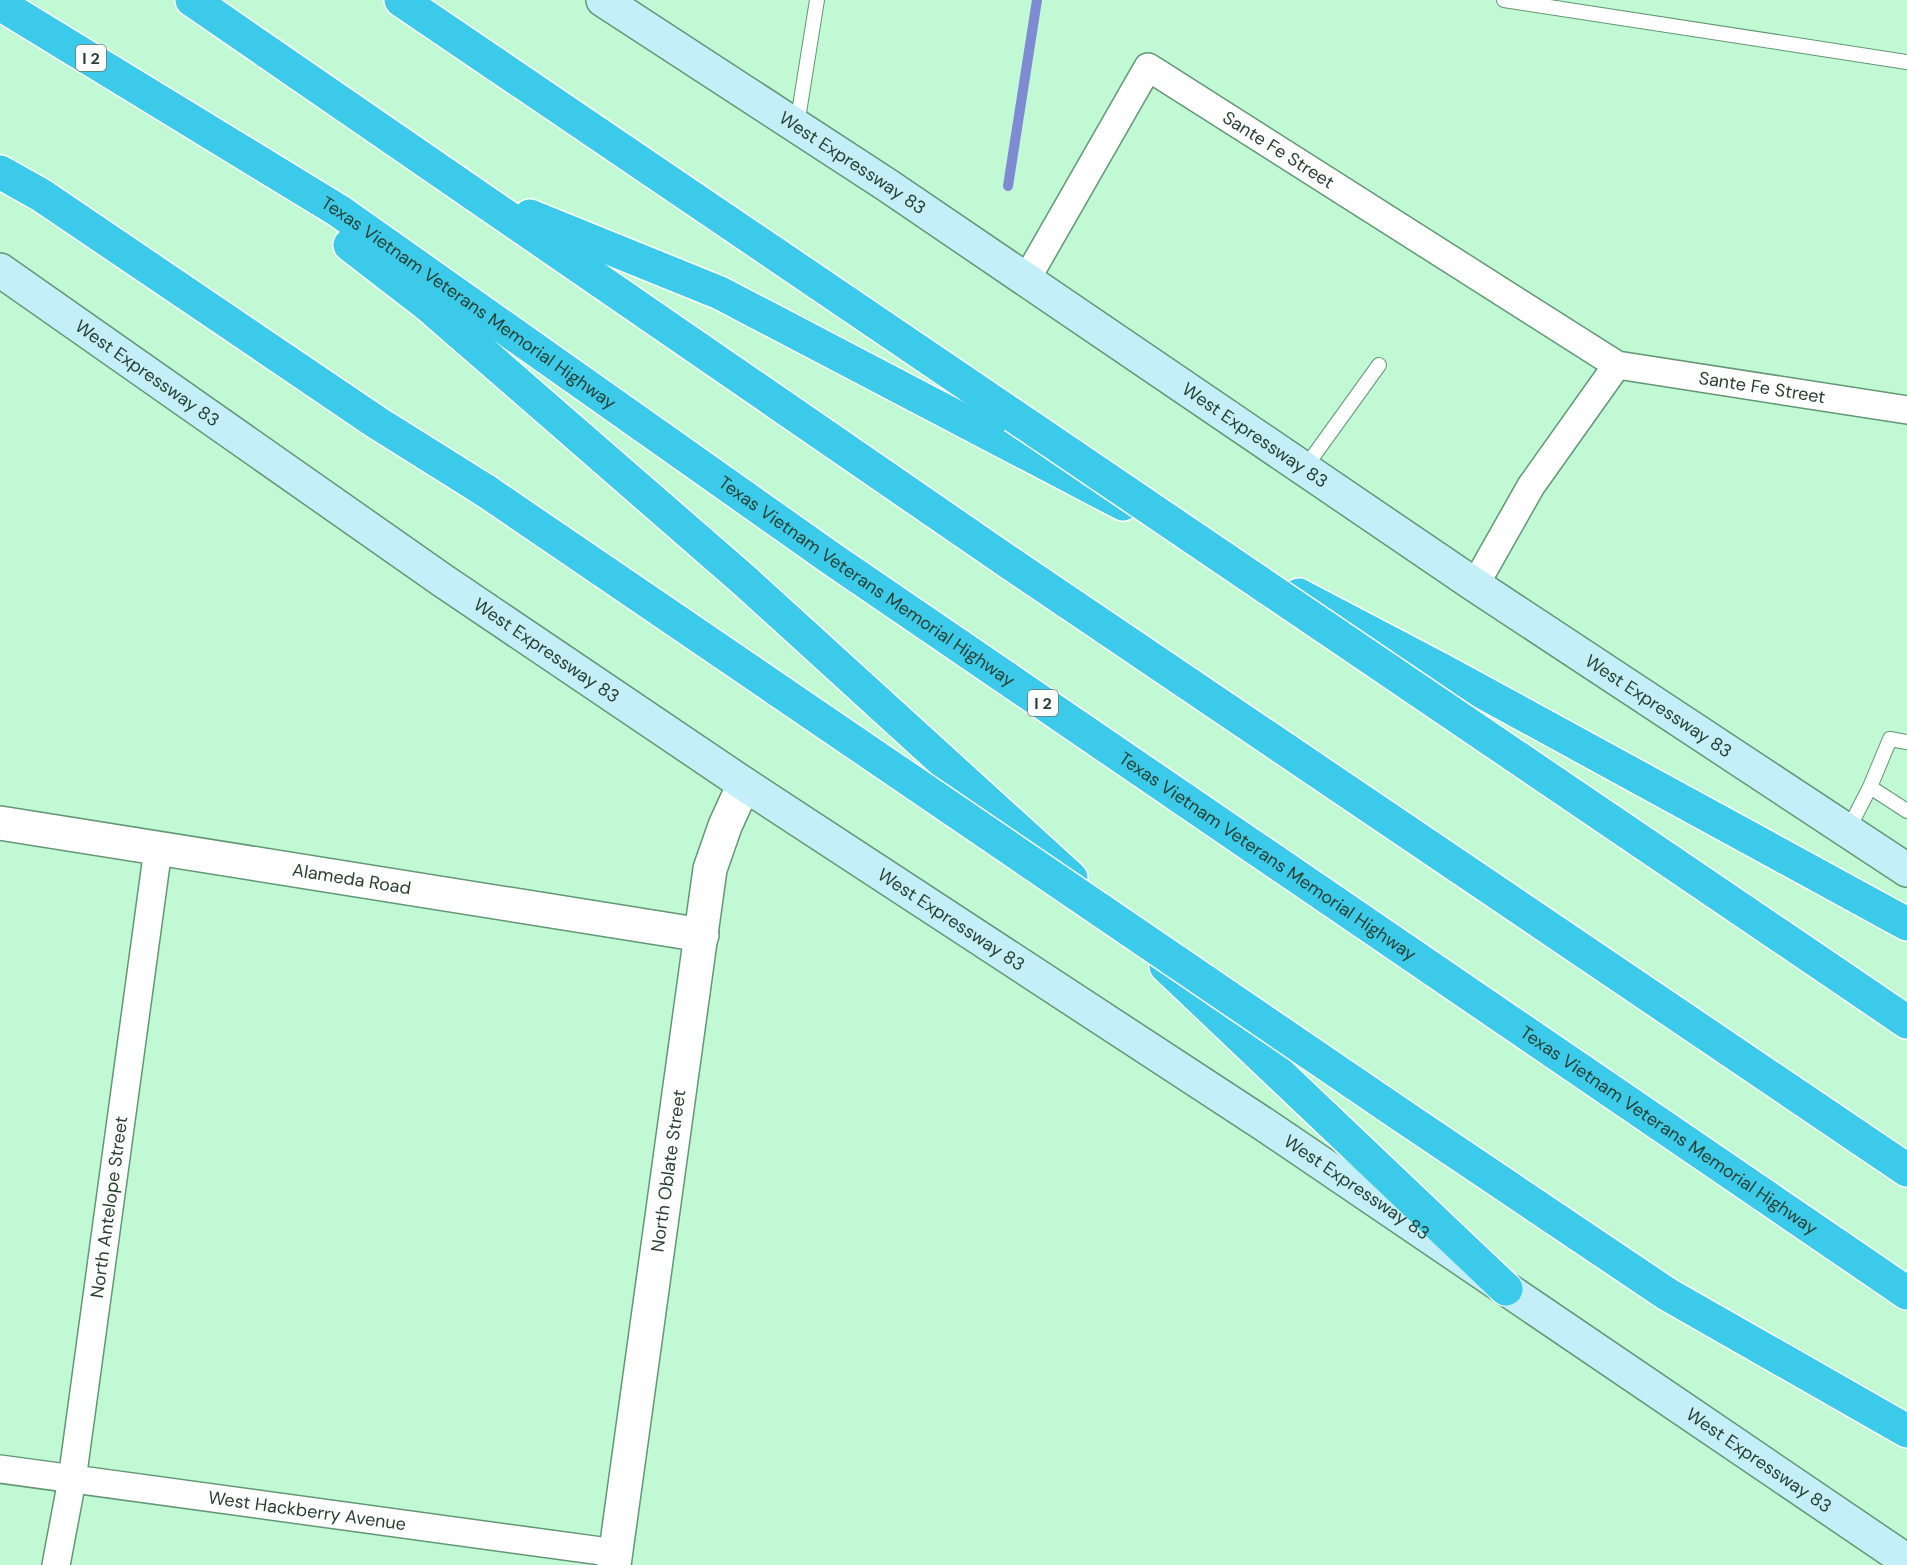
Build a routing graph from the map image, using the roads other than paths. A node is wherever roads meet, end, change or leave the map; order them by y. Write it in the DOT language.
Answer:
graph roads {
  1 [pos="192,0"];
  2 [pos="401,0"];
  3 [pos="603,0"];
  4 [pos="817,0"];
  5 [pos="1504,0"];
  6 [pos="0,4"];
  7 [pos="1907,62"];
  8 [pos="180,113"];
  9 [pos="797,127"];
  10 [pos="0,172"];
  11 [pos="472,193"];
  12 [pos="0,270"];
  13 [pos="1026,280"];
  14 [pos="1379,365"];
  15 [pos="1617,365"];
  16 [pos="1907,410"];
  17 [pos="1304,469"];
  18 [pos="1475,585"];
  19 [pos="1907,742"];
  20 [pos="744,784"];
  21 [pos="1870,786"];
  22 [pos="1907,811"];
  23 [pos="0,823"];
  24 [pos="1848,831"];
  25 [pos="158,849"];
  26 [pos="1907,870"];
  27 [pos="1907,924"];
  28 [pos="702,935"];
  29 [pos="1907,1022"];
  30 [pos="1907,1170"];
  31 [pos="1506,1288"];
  32 [pos="1907,1293"];
  33 [pos="1907,1431"];
  34 [pos="0,1469"];
  35 [pos="72,1480"];
  36 [pos="615,1559"];
  37 [pos="1898,1560"];
  38 [pos="56,1565"];
  1 -- 11 [label="highway"];
  2 -- 29 [label="highway, bridge"];
  3 -- 9 [label="main road, West Expressway 83"];
  4 -- 9 [label="lane"];
  5 -- 7 [label="lane"];
  6 -- 8 [label="highway, Texas Vietnam Veterans Memorial Highway / I 2"];
  8 -- 31 [label="highway"];
  8 -- 32 [label="highway, Texas Vietnam Veterans Memorial Highway / I 2"];
  9 -- 13 [label="main road, West Expressway 83"];
  10 -- 33 [label="highway, bridge"];
  11 -- 27 [label="highway"];
  11 -- 30 [label="highway"];
  12 -- 20 [label="main road, West Expressway 83"];
  13 -- 15 [label="street, Sante Fe Street"];
  13 -- 17 [label="main road, West Expressway 83"];
  14 -- 17 [label="lane"];
  15 -- 16 [label="street, Sante Fe Street"];
  15 -- 18 [label="street"];
  17 -- 18 [label="main road, West Expressway 83"];
  18 -- 24 [label="main road, West Expressway 83"];
  19 -- 21 [label="lane"];
  20 -- 28 [label="street, North Oblate Street"];
  20 -- 31 [label="main road, West Expressway 83"];
  21 -- 22 [label="lane"];
  21 -- 24 [label="lane"];
  23 -- 25 [label="street, Alameda Road"];
  24 -- 26 [label="main road, West Expressway 83"];
  25 -- 28 [label="street, Alameda Road"];
  25 -- 35 [label="street, North Antelope Street"];
  28 -- 36 [label="street, North Oblate Street"];
  31 -- 37 [label="main road, West Expressway 83"];
  34 -- 35 [label="street, West Hackberry Avenue"];
  35 -- 36 [label="street, West Hackberry Avenue"];
  35 -- 38 [label="street, North Antelope Street"];
}
